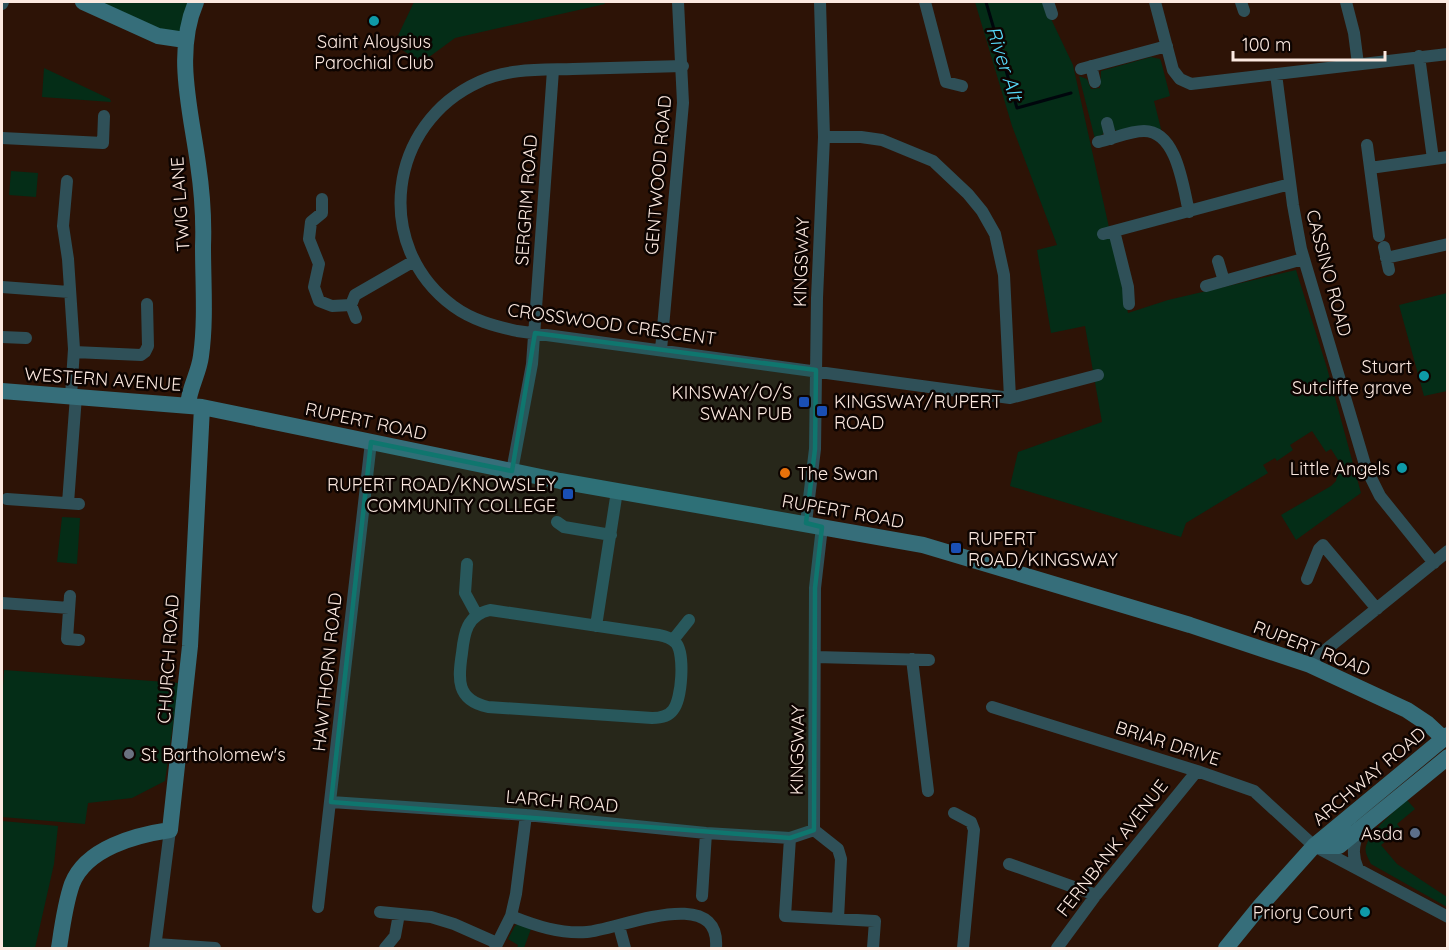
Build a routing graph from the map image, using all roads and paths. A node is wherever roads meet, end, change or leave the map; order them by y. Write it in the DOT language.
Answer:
graph roads {
  1 [pos="84,2"];
  2 [pos="196,2"];
  3 [pos="678,2"];
  4 [pos="820,2"];
  5 [pos="925,2"];
  6 [pos="1048,2"];
  7 [pos="1155,2"];
  8 [pos="1346,2"];
  9 [pos="1052,14"];
  10 [pos="185,40"];
  11 [pos="1167,46"];
  12 [pos="1448,54"];
  13 [pos="1419,56"];
  14 [pos="1358,64"];
  15 [pos="683,66"];
  16 [pos="553,70"];
  17 [pos="1276,74"];
  18 [pos="1095,82"];
  19 [pos="962,86"];
  20 [pos="104,116"];
  21 [pos="1107,123"];
  22 [pos="824,137"];
  23 [pos="2,138"];
  24 [pos="1111,139"];
  25 [pos="1098,142"];
  26 [pos="1367,145"];
  27 [pos="1448,157"];
  28 [pos="1433,159"];
  29 [pos="1370,168"];
  30 [pos="67,181"];
  31 [pos="1290,184"];
  32 [pos="322,199"];
  33 [pos="1190,212"];
  34 [pos="1138,225"];
  35 [pos="1142,238"];
  36 [pos="1448,244"];
  37 [pos="1303,259"];
  38 [pos="414,261"];
  39 [pos="1218,261"];
  40 [pos="1224,281"];
  41 [pos="1206,286"];
  42 [pos="2,287"];
  43 [pos="69,292"];
  44 [pos="1129,303"];
  45 [pos="147,304"];
  46 [pos="351,305"];
  47 [pos="356,318"];
  48 [pos="535,333"];
  49 [pos="2,336"];
  50 [pos="26,338"];
  51 [pos="661,351"];
  52 [pos="74,352"];
  53 [pos="816,370"];
  54 [pos="1098,375"];
  55 [pos="2,391"];
  56 [pos="74,396"];
  57 [pos="1010,398"];
  58 [pos="195,406"];
  59 [pos="371,442"];
  60 [pos="512,471"];
  61 [pos="618,491"];
  62 [pos="7,498"];
  63 [pos="557,522"];
  64 [pos="814,525"];
  65 [pos="611,535"];
  66 [pos="1448,551"];
  67 [pos="1434,563"];
  68 [pos="468,564"];
  69 [pos="1307,579"];
  70 [pos="2,603"];
  71 [pos="1377,609"];
  72 [pos="477,615"];
  73 [pos="689,620"];
  74 [pos="596,626"];
  75 [pos="79,640"];
  76 [pos="673,640"];
  77 [pos="816,657"];
  78 [pos="912,659"];
  79 [pos="929,660"];
  80 [pos="1310,665"];
  81 [pos="992,707"];
  82 [pos="1446,738"];
  83 [pos="1448,757"];
  84 [pos="1197,771"];
  85 [pos="928,791"];
  86 [pos="331,802"];
  87 [pos="954,813"];
  88 [pos="526,815"];
  89 [pos="1362,828"];
  90 [pos="170,830"];
  91 [pos="814,830"];
  92 [pos="706,833"];
  93 [pos="790,838"];
  94 [pos="1314,846"];
  95 [pos="1009,864"];
  96 [pos="1358,869"];
  97 [pos="1096,895"];
  98 [pos="702,896"];
  99 [pos="318,907"];
  100 [pos="876,907"];
  101 [pos="380,912"];
  102 [pos="399,914"];
  103 [pos="511,916"];
  104 [pos="1448,917"];
  105 [pos="838,919"];
  106 [pos="875,921"];
  107 [pos="619,926"];
  108 [pos="156,946"];
  109 [pos="496,946"];
  110 [pos="59,948"];
  111 [pos="215,948"];
  112 [pos="385,948"];
  113 [pos="625,948"];
  114 [pos="716,948"];
  115 [pos="873,948"];
  116 [pos="963,948"];
  117 [pos="1057,948"];
  118 [pos="1226,948"];
  1 -- 10 [label="street"];
  2 -- 10 [label="street, TWIG LANE"];
  3 -- 15 [label="street, GENTWOOD ROAD"];
  4 -- 22 [label="street, KINGSWAY"];
  5 -- 19 [label="street"];
  6 -- 9 [label="street"];
  7 -- 11 [label="street"];
  8 -- 14 [label="street"];
  10 -- 58 [label="street, TWIG LANE"];
  11 -- 17 [label="street"];
  11 -- 18 [label="street"];
  12 -- 13 [label="street"];
  13 -- 14 [label="street"];
  13 -- 28 [label="street"];
  14 -- 17 [label="street"];
  15 -- 16 [label="street, CROSSWOOD CRESCENT"];
  15 -- 51 [label="street, GENTWOOD ROAD"];
  16 -- 38 [label="street, CROSSWOOD CRESCENT"];
  16 -- 48 [label="street, SERGRIM ROAD"];
  17 -- 31 [label="street, CASSINO ROAD"];
  20 -- 23 [label="street"];
  21 -- 24 [label="street"];
  22 -- 53 [label="street, KINGSWAY"];
  22 -- 57 [label="street"];
  24 -- 25 [label="street"];
  24 -- 33 [label="street"];
  26 -- 29 [label="street"];
  27 -- 28 [label="street"];
  28 -- 29 [label="street"];
  29 -- 36 [label="street"];
  30 -- 43 [label="street"];
  31 -- 33 [label="street"];
  31 -- 37 [label="street, CASSINO ROAD"];
  32 -- 46 [label="street"];
  33 -- 34 [label="street"];
  34 -- 35 [label="street"];
  34 -- 44 [label="street"];
  37 -- 40 [label="street"];
  37 -- 67 [label="street, CASSINO ROAD"];
  38 -- 46 [label="street"];
  38 -- 48 [label="street, CROSSWOOD CRESCENT"];
  39 -- 40 [label="street"];
  40 -- 41 [label="street"];
  42 -- 43 [label="street"];
  43 -- 52 [label="street"];
  45 -- 52 [label="street"];
  46 -- 47 [label="street"];
  48 -- 51 [label="street, CROSSWOOD CRESCENT"];
  48 -- 60 [label="street, SERGRIM ROAD"];
  49 -- 50 [label="street"];
  51 -- 53 [label="street, CROSSWOOD CRESCENT"];
  52 -- 56 [label="street"];
  53 -- 57 [label="street, CROSSWOOD CRESCENT"];
  53 -- 64 [label="street, KINGSWAY"];
  54 -- 57 [label="street"];
  55 -- 56 [label="street, WESTERN AVENUE"];
  56 -- 58 [label="street, WESTERN AVENUE"];
  56 -- 62 [label="street"];
  58 -- 59 [label="street, RUPERT ROAD"];
  58 -- 90 [label="street, CHURCH ROAD"];
  59 -- 60 [label="street, RUPERT ROAD"];
  59 -- 86 [label="street, HAWTHORN ROAD"];
  60 -- 61 [label="street, RUPERT ROAD"];
  61 -- 64 [label="street, RUPERT ROAD"];
  61 -- 65 [label="street"];
  63 -- 65 [label="street"];
  64 -- 77 [label="street, KINGSWAY"];
  64 -- 80 [label="street, RUPERT ROAD"];
  65 -- 74 [label="street"];
  66 -- 67 [label="street"];
  67 -- 71 [label="street"];
  68 -- 72 [label="street"];
  69 -- 71 [label="street"];
  70 -- 75 [label="street"];
  71 -- 80 [label="street"];
  72 -- 74 [label="street"];
  72 -- 76 [label="street"];
  73 -- 76 [label="street"];
  74 -- 76 [label="street"];
  77 -- 78 [label="street"];
  77 -- 91 [label="street, KINGSWAY"];
  78 -- 79 [label="street"];
  78 -- 85 [label="street"];
  80 -- 82 [label="street, RUPERT ROAD"];
  81 -- 84 [label="street, BRIAR DRIVE"];
  82 -- 94 [label="street, ARCHWAY ROAD"];
  83 -- 89 [label="street, ARCHWAY ROAD"];
  84 -- 94 [label="street, BRIAR DRIVE"];
  84 -- 97 [label="street, FERNBANK AVENUE"];
  86 -- 88 [label="street, LARCH ROAD"];
  86 -- 99 [label="street, HAWTHORN ROAD"];
  87 -- 116 [label="street"];
  88 -- 92 [label="street, LARCH ROAD"];
  88 -- 103 [label="street"];
  89 -- 94 [label="street, ARCHWAY ROAD"];
  89 -- 96 [label="street"];
  90 -- 108 [label="street, CHURCH ROAD"];
  90 -- 110 [label="street"];
  91 -- 93 [label="street"];
  91 -- 105 [label="street"];
  92 -- 93 [label="street, LARCH ROAD"];
  92 -- 98 [label="street"];
  93 -- 105 [label="street"];
  94 -- 96 [label="street, BRIAR DRIVE"];
  94 -- 118 [label="street, ARCHWAY ROAD"];
  95 -- 97 [label="street"];
  96 -- 104 [label="street, BRIAR DRIVE"];
  97 -- 117 [label="street, FERNBANK AVENUE"];
  100 -- 106 [label="street"];
  101 -- 102 [label="street"];
  102 -- 109 [label="street"];
  102 -- 112 [label="street"];
  103 -- 107 [label="street"];
  103 -- 109 [label="street"];
  105 -- 106 [label="street"];
  106 -- 115 [label="street"];
  107 -- 113 [label="street"];
  107 -- 114 [label="street"];
  108 -- 111 [label="street"];
}
